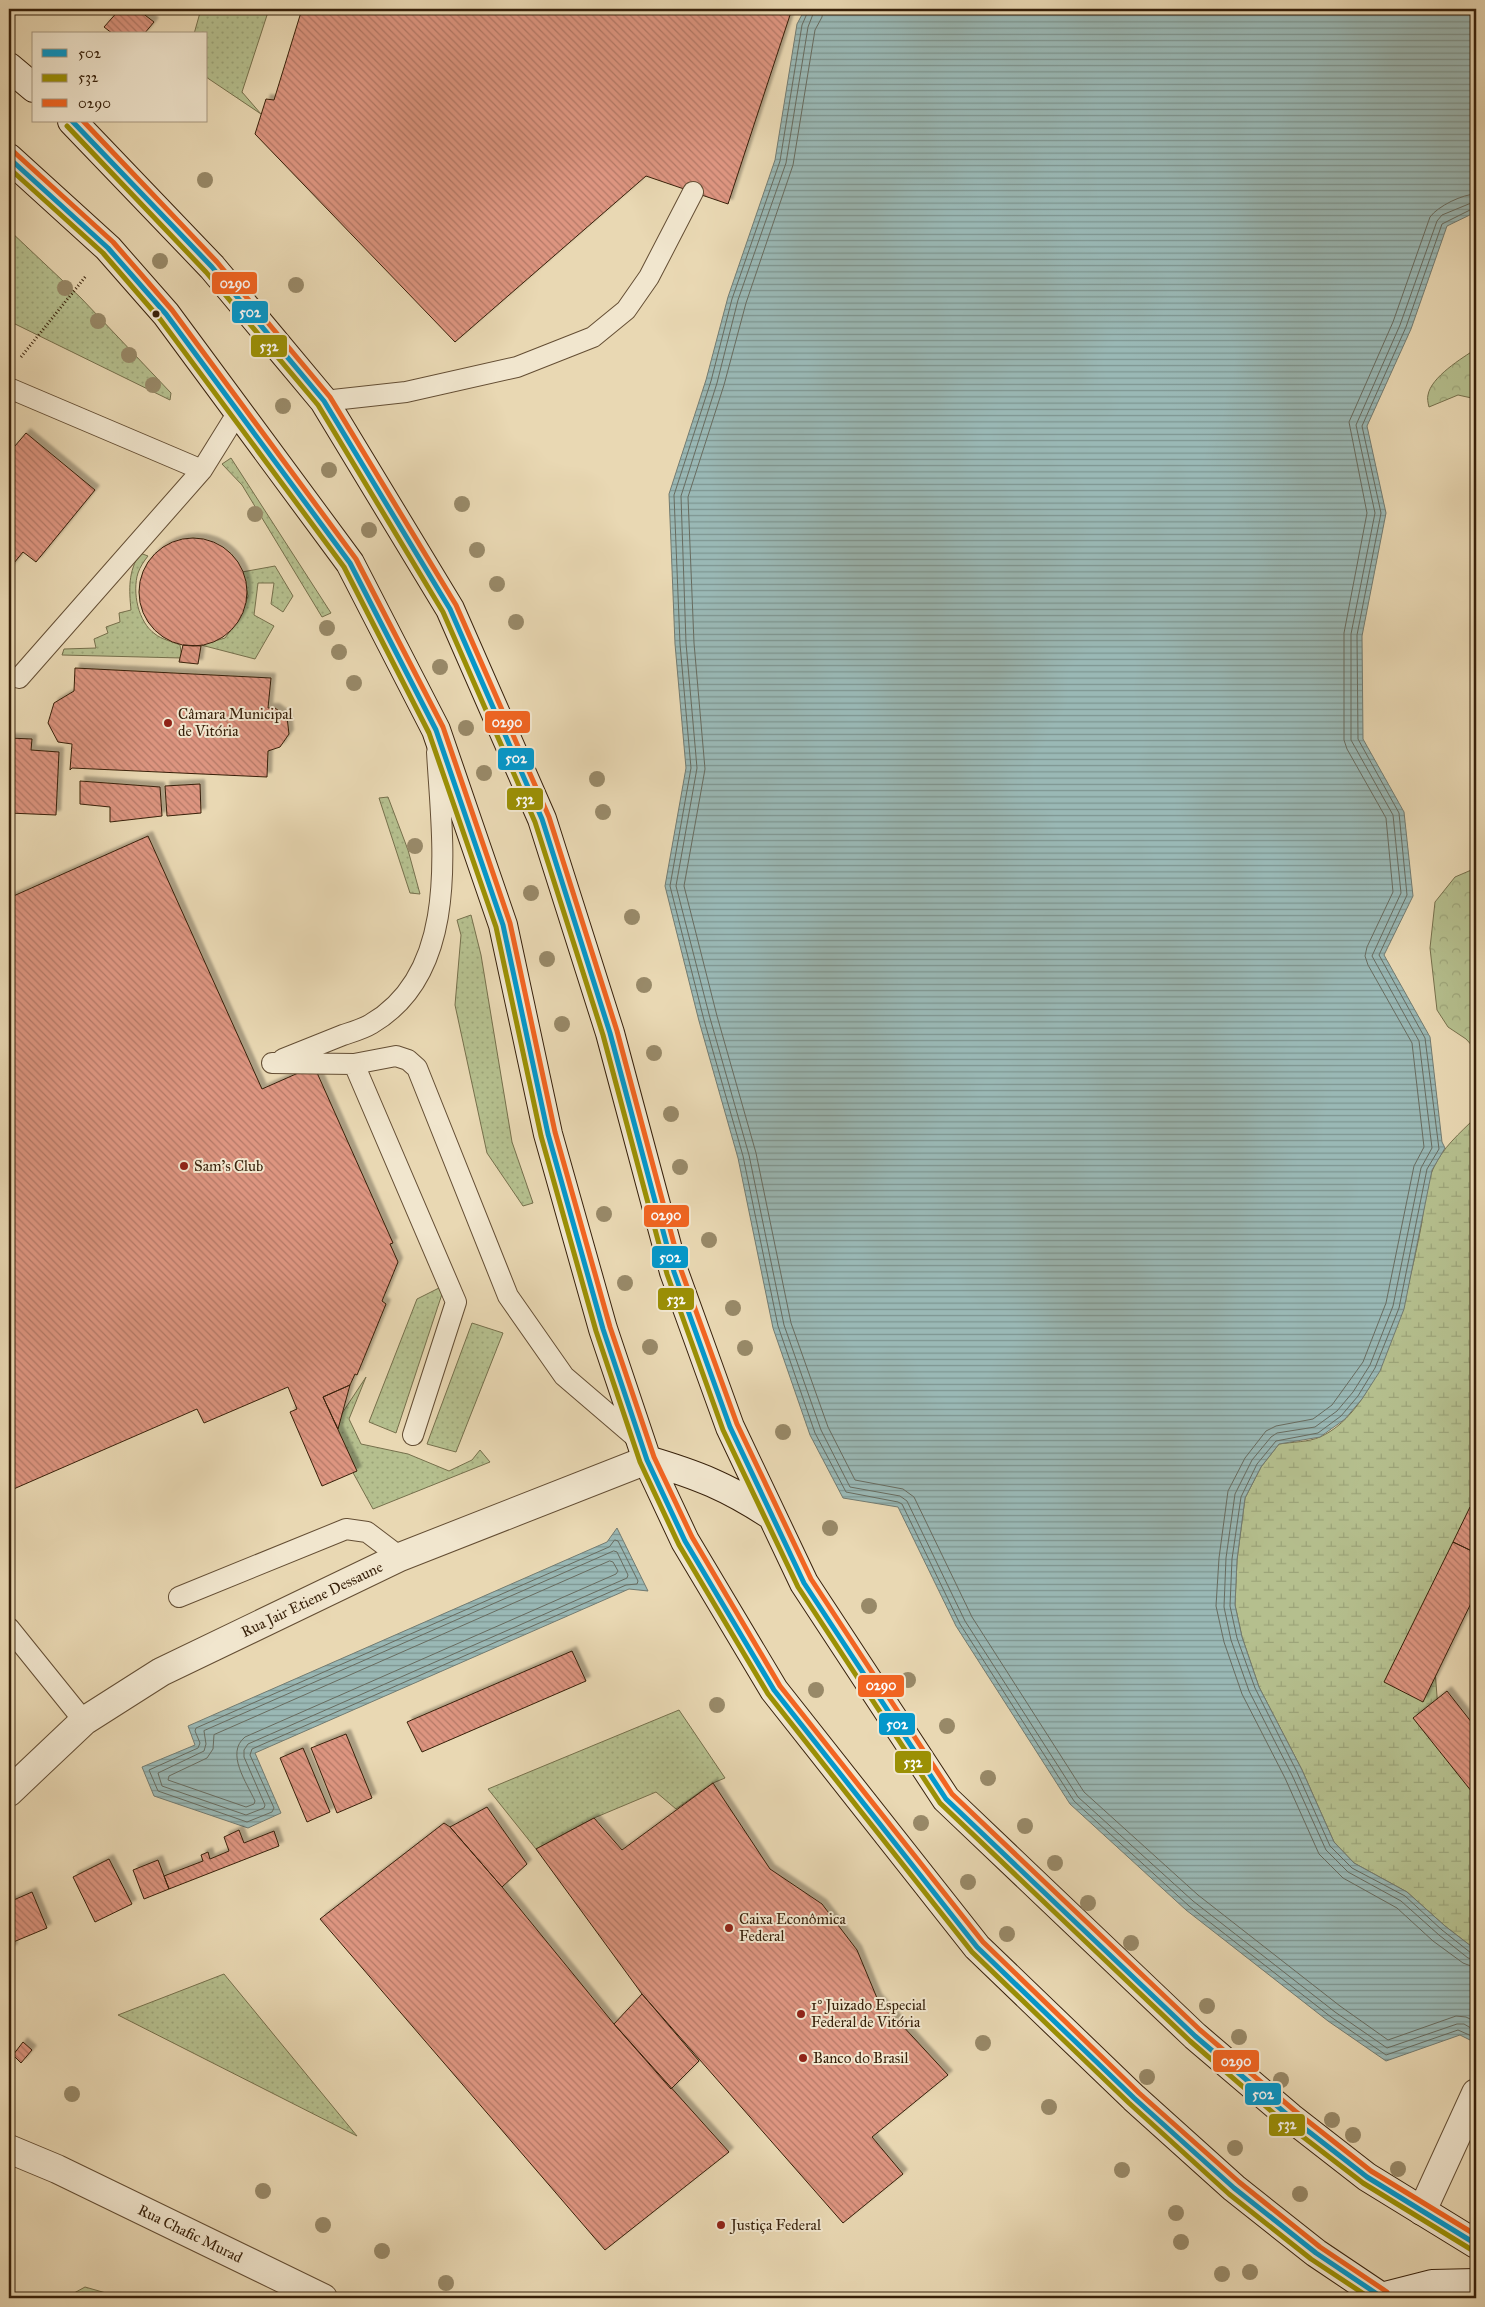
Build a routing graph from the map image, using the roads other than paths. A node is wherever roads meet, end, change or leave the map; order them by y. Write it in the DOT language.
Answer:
graph roads {
  1 [pos="9,67"];
  2 [pos="32,86"];
  3 [pos="73,122"];
  4 [pos="9,158"];
  5 [pos="693,192"];
  6 [pos="9,388"];
  7 [pos="324,401"];
  8 [pos="238,412"];
  9 [pos="202,470"];
  10 [pos="19,678"];
  11 [pos="436,730"];
  12 [pos="354,1064"];
  13 [pos="414,1435"];
  14 [pos="645,1452"];
  15 [pos="773,1517"];
  16 [pos="400,1557"];
  17 [pos="178,1597"];
  18 [pos="9,1628"];
  19 [pos="84,1722"];
  20 [pos="9,1792"];
  21 [pos="1472,2103"];
  22 [pos="9,2132"];
  23 [pos="9,2149"];
  24 [pos="57,2169"];
  25 [pos="1422,2211"];
  26 [pos="1476,2244"];
  27 [pos="1476,2284"];
  28 [pos="324,2298"];
  29 [pos="1382,2298"];
  1 -- 2 [label="main road"];
  3 -- 7 [label="main road"];
  4 -- 8 [label="main road"];
  5 -- 7 [label="lane"];
  6 -- 9 [label="lane"];
  7 -- 15 [label="main road"];
  8 -- 9 [label="lane"];
  8 -- 11 [label="main road"];
  9 -- 10 [label="lane"];
  11 -- 12 [label="lane"];
  11 -- 14 [label="main road"];
  12 -- 13 [label="lane"];
  12 -- 14 [label="lane"];
  14 -- 15 [label="main road"];
  14 -- 16 [label="main road, Rua Jair Etiene Dessaune"];
  14 -- 29 [label="main road"];
  15 -- 25 [label="main road"];
  16 -- 17 [label="lane"];
  16 -- 19 [label="main road, Rua Jair Etiene Dessaune"];
  18 -- 19 [label="lane"];
  19 -- 20 [label="main road, Rua Jair Etiene Dessaune"];
  21 -- 25 [label="main road"];
  22 -- 24 [label="main road, Rua Chafic Murad"];
  23 -- 24 [label="main road, Rua Chafic Murad"];
  24 -- 28 [label="main road, Rua Chafic Murad"];
  25 -- 26 [label="main road"];
  27 -- 29 [label="main road"];
}
